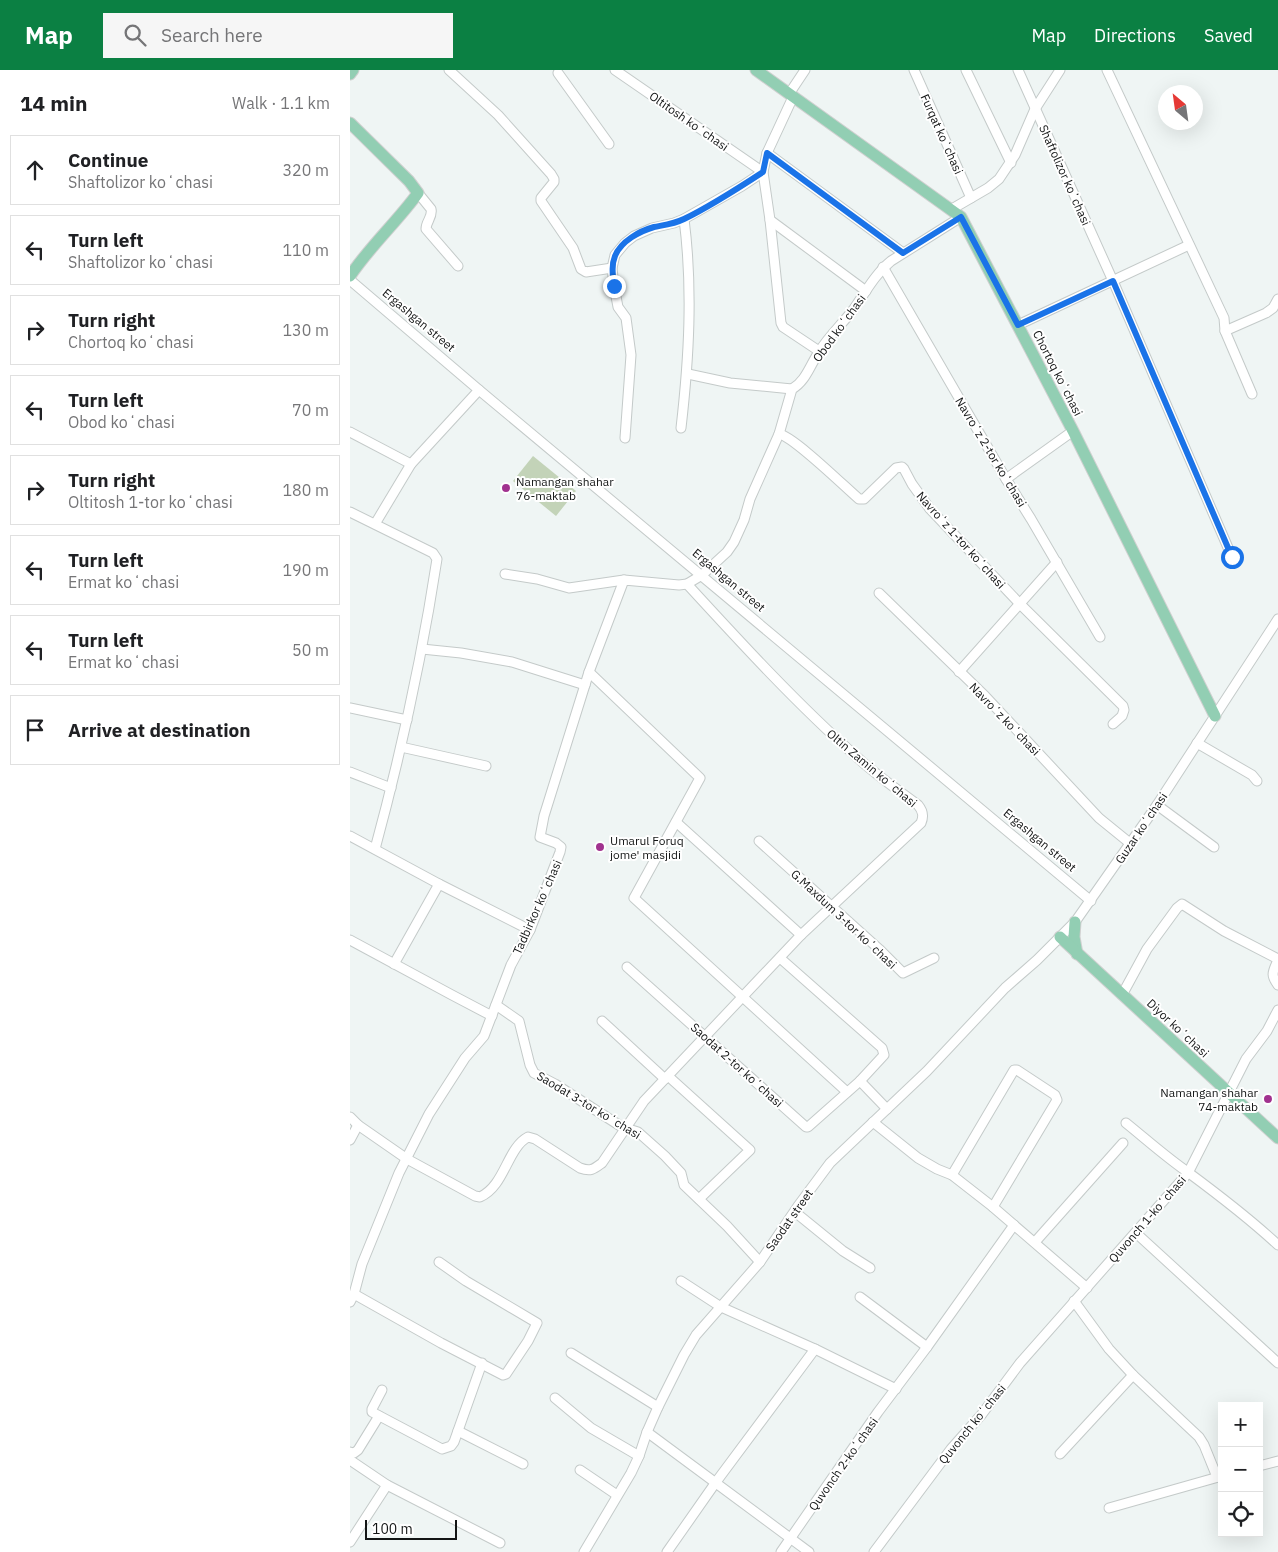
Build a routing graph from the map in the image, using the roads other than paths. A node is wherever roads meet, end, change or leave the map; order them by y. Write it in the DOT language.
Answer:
graph roads {
  1 [pos="353,70"];
  2 [pos="449,70"];
  3 [pos="615,70"];
  4 [pos="756,70"];
  5 [pos="804,70"];
  6 [pos="914,70"];
  7 [pos="966,70"];
  8 [pos="1018,70"];
  9 [pos="1060,70"];
  10 [pos="1107,70"];
  11 [pos="558,71"];
  12 [pos="350,74"];
  13 [pos="791,95"];
  14 [pos="1035,109"];
  15 [pos="350,123"];
  16 [pos="609,144"];
  17 [pos="767,153"];
  18 [pos="1011,162"];
  19 [pos="763,172"];
  20 [pos="418,193"];
  21 [pos="970,198"];
  22 [pos="952,209"];
  23 [pos="961,217"];
  24 [pos="684,219"];
  25 [pos="770,220"];
  26 [pos="1189,245"];
  27 [pos="903,253"];
  28 [pos="458,266"];
  29 [pos="883,267"];
  30 [pos="612,268"];
  31 [pos="350,276"];
  32 [pos="350,280"];
  33 [pos="1113,281"];
  34 [pos="866,291"];
  35 [pos="1278,299"];
  36 [pos="1018,325"];
  37 [pos="1225,331"];
  38 [pos="819,351"];
  39 [pos="688,374"];
  40 [pos="792,389"];
  41 [pos="479,390"];
  42 [pos="1252,394"];
  43 [pos="681,428"];
  44 [pos="1073,431"];
  45 [pos="350,432"];
  46 [pos="779,434"];
  47 [pos="626,438"];
  48 [pos="411,464"];
  49 [pos="1006,479"];
  50 [pos="350,512"];
  51 [pos="376,524"];
  52 [pos="1232,557"];
  53 [pos="1057,562"];
  54 [pos="505,574"];
  55 [pos="702,575"];
  56 [pos="624,580"];
  57 [pos="687,584"];
  58 [pos="879,593"];
  59 [pos="1020,604"];
  60 [pos="1278,619"];
  61 [pos="1100,637"];
  62 [pos="422,649"];
  63 [pos="589,672"];
  64 [pos="959,672"];
  65 [pos="585,685"];
  66 [pos="350,708"];
  67 [pos="1215,716"];
  68 [pos="407,720"];
  69 [pos="1113,724"];
  70 [pos="1197,743"];
  71 [pos="401,747"];
  72 [pos="486,766"];
  73 [pos="350,772"];
  74 [pos="1257,781"];
  75 [pos="391,788"];
  76 [pos="1157,806"];
  77 [pos="676,822"];
  78 [pos="350,836"];
  79 [pos="759,841"];
  80 [pos="1131,844"];
  81 [pos="1214,847"];
  82 [pos="375,849"];
  83 [pos="439,884"];
  84 [pos="1091,900"];
  85 [pos="832,906"];
  86 [pos="1075,922"];
  87 [pos="530,930"];
  88 [pos="801,936"];
  89 [pos="1060,937"];
  90 [pos="350,940"];
  91 [pos="1077,954"];
  92 [pos="780,958"];
  93 [pos="934,958"];
  94 [pos="1278,960"];
  95 [pos="394,964"];
  96 [pos="627,967"];
  97 [pos="1278,985"];
  98 [pos="1122,995"];
  99 [pos="744,998"];
  100 [pos="496,1005"];
  101 [pos="1278,1010"];
  102 [pos="492,1016"];
  103 [pos="602,1021"];
  104 [pos="706,1037"];
  105 [pos="666,1078"];
  106 [pos="860,1081"];
  107 [pos="847,1092"];
  108 [pos="1228,1092"];
  109 [pos="887,1109"];
  110 [pos="350,1117"];
  111 [pos="873,1122"];
  112 [pos="1126,1123"];
  113 [pos="358,1125"];
  114 [pos="625,1128"];
  115 [pos="1278,1138"];
  116 [pos="350,1140"];
  117 [pos="1123,1143"];
  118 [pos="407,1159"];
  119 [pos="1188,1173"];
  120 [pos="952,1175"];
  121 [pos="699,1200"];
  122 [pos="993,1207"];
  123 [pos="795,1212"];
  124 [pos="1014,1225"];
  125 [pos="1136,1233"];
  126 [pos="1035,1242"];
  127 [pos="1278,1246"];
  128 [pos="439,1262"];
  129 [pos="760,1262"];
  130 [pos="870,1268"];
  131 [pos="681,1282"];
  132 [pos="1087,1288"];
  133 [pos="860,1297"];
  134 [pos="352,1298"];
  135 [pos="1074,1301"];
  136 [pos="721,1306"];
  137 [pos="927,1347"];
  138 [pos="815,1349"];
  139 [pos="571,1353"];
  140 [pos="482,1363"];
  141 [pos="1278,1363"];
  142 [pos="1133,1375"];
  143 [pos="896,1389"];
  144 [pos="382,1390"];
  145 [pos="555,1398"];
  146 [pos="658,1407"];
  147 [pos="379,1416"];
  148 [pos="458,1431"];
  149 [pos="646,1432"];
  150 [pos="1060,1454"];
  151 [pos="350,1455"];
  152 [pos="639,1456"];
  153 [pos="1278,1461"];
  154 [pos="523,1464"];
  155 [pos="1263,1465"];
  156 [pos="580,1470"];
  157 [pos="1218,1475"];
  158 [pos="1218,1477"];
  159 [pos="716,1482"];
  160 [pos="387,1485"];
  161 [pos="617,1495"];
  162 [pos="1109,1508"];
  163 [pos="791,1539"];
  164 [pos="350,1542"];
  165 [pos="500,1543"];
  166 [pos="584,1552"];
  167 [pos="667,1552"];
  168 [pos="781,1552"];
  169 [pos="809,1552"];
  170 [pos="874,1552"];
  1 -- 12 [label="main road"];
  2 -- 30 [label="street"];
  3 -- 19 [label="street, Oltitosh koʻchasi"];
  4 -- 13 [label="main road, Chortoq koʻchasi"];
  5 -- 13 [label="street"];
  6 -- 21 [label="street, Furqat koʻchasi"];
  7 -- 18 [label="street"];
  8 -- 14 [label="street, Shaftolizor koʻchasi"];
  9 -- 14 [label="street"];
  10 -- 26 [label="street"];
  11 -- 16 [label="street"];
  13 -- 17 [label="street"];
  13 -- 22 [label="main road, Chortoq koʻchasi"];
  14 -- 18 [label="street"];
  14 -- 33 [label="street, Shaftolizor koʻchasi"];
  15 -- 20 [label="main road"];
  17 -- 19 [label="street"];
  17 -- 27 [label="street"];
  18 -- 21 [label="street"];
  19 -- 24 [label="street"];
  19 -- 25 [label="street"];
  20 -- 28 [label="street"];
  20 -- 31 [label="main road"];
  21 -- 22 [label="street"];
  22 -- 23 [label="main road, Chortoq koʻchasi"];
  23 -- 27 [label="street, Obod koʻchasi"];
  23 -- 36 [label="main road, Chortoq koʻchasi"];
  24 -- 30 [label="street"];
  24 -- 39 [label="street"];
  25 -- 34 [label="street"];
  25 -- 38 [label="street"];
  26 -- 33 [label="street"];
  26 -- 37 [label="street"];
  27 -- 29 [label="street, Obod koʻchasi"];
  29 -- 34 [label="street, Obod koʻchasi"];
  29 -- 49 [label="street, Navroʻz 2-tor koʻchasi"];
  30 -- 47 [label="street"];
  32 -- 41 [label="street, Ergashgan street"];
  33 -- 36 [label="street"];
  33 -- 52 [label="street, Shaftolizor koʻchasi"];
  34 -- 38 [label="street, Obod koʻchasi"];
  35 -- 37 [label="street"];
  36 -- 44 [label="main road, Chortoq koʻchasi"];
  37 -- 42 [label="street"];
  38 -- 40 [label="street, Obod koʻchasi"];
  39 -- 40 [label="street"];
  39 -- 43 [label="street"];
  40 -- 46 [label="street, Obod koʻchasi"];
  41 -- 48 [label="street"];
  41 -- 55 [label="street, Ergashgan street"];
  44 -- 49 [label="street"];
  44 -- 67 [label="main road, Chortoq koʻchasi"];
  45 -- 48 [label="street"];
  46 -- 55 [label="street, Obod koʻchasi"];
  46 -- 59 [label="street, Navroʻz 1-tor koʻchasi"];
  48 -- 51 [label="street"];
  49 -- 53 [label="street, Navroʻz 2-tor koʻchasi"];
  50 -- 51 [label="street"];
  51 -- 62 [label="street"];
  53 -- 59 [label="street"];
  53 -- 61 [label="street, Navroʻz 2-tor koʻchasi"];
  54 -- 56 [label="street"];
  55 -- 57 [label="street"];
  55 -- 84 [label="street, Ergashgan street"];
  56 -- 57 [label="street"];
  56 -- 63 [label="street, Tadbirkor koʻchasi"];
  57 -- 85 [label="street, Oltin Zamin koʻchasi"];
  58 -- 64 [label="street, Navroʻz koʻchasi"];
  59 -- 64 [label="street"];
  59 -- 69 [label="street, Navroʻz 1-tor koʻchasi"];
  60 -- 67 [label="street, Guzar koʻchasi"];
  62 -- 65 [label="street"];
  62 -- 68 [label="street"];
  63 -- 65 [label="street, Tadbirkor koʻchasi"];
  63 -- 77 [label="street"];
  64 -- 80 [label="street, Navroʻz koʻchasi"];
  65 -- 87 [label="street, Tadbirkor koʻchasi"];
  66 -- 68 [label="street"];
  67 -- 70 [label="street, Guzar koʻchasi"];
  68 -- 71 [label="street"];
  70 -- 74 [label="street"];
  70 -- 76 [label="street, Guzar koʻchasi"];
  71 -- 72 [label="street"];
  71 -- 75 [label="street"];
  73 -- 75 [label="street"];
  75 -- 82 [label="street"];
  76 -- 80 [label="street, Guzar koʻchasi"];
  76 -- 81 [label="street"];
  77 -- 88 [label="street"];
  77 -- 99 [label="street"];
  78 -- 82 [label="street"];
  79 -- 85 [label="street, G.Maxdum 3-tor koʻchasi"];
  80 -- 84 [label="street, Guzar koʻchasi"];
  82 -- 83 [label="street"];
  83 -- 87 [label="street"];
  83 -- 95 [label="street"];
  84 -- 86 [label="street, Guzar koʻchasi"];
  85 -- 88 [label="street, Oltin Zamin koʻchasi"];
  85 -- 93 [label="street, G.Maxdum 3-tor koʻchasi"];
  86 -- 89 [label="street, Guzar koʻchasi"];
  86 -- 91 [label="main road"];
  87 -- 100 [label="street, Tadbirkor koʻchasi"];
  88 -- 92 [label="street, Oltin Zamin koʻchasi"];
  89 -- 91 [label="main road, Diyor koʻchasi"];
  89 -- 109 [label="street, Saodat street"];
  90 -- 95 [label="street"];
  91 -- 98 [label="main road, Diyor koʻchasi"];
  92 -- 99 [label="street, Oltin Zamin koʻchasi"];
  92 -- 106 [label="street"];
  94 -- 97 [label="street"];
  94 -- 98 [label="street"];
  95 -- 102 [label="street"];
  96 -- 104 [label="street, Saodat 2-tor koʻchasi"];
  98 -- 108 [label="main road, Diyor koʻchasi"];
  99 -- 104 [label="street, Oltin Zamin koʻchasi"];
  99 -- 107 [label="street"];
  100 -- 102 [label="street, Tadbirkor koʻchasi"];
  100 -- 114 [label="street, Saodat 3-tor koʻchasi"];
  101 -- 108 [label="street, Quvonch 1-koʻchasi"];
  102 -- 118 [label="street, Tadbirkor koʻchasi"];
  103 -- 105 [label="street"];
  104 -- 105 [label="street, Oltin Zamin koʻchasi"];
  104 -- 107 [label="street, Saodat 2-tor koʻchasi"];
  105 -- 114 [label="street, Oltin Zamin koʻchasi"];
  105 -- 121 [label="street"];
  106 -- 107 [label="street"];
  106 -- 109 [label="street"];
  108 -- 115 [label="main road, Diyor koʻchasi"];
  108 -- 119 [label="street, Quvonch 1-koʻchasi"];
  109 -- 111 [label="street, Saodat street"];
  110 -- 113 [label="street"];
  111 -- 120 [label="street"];
  111 -- 123 [label="street, Saodat street"];
  112 -- 119 [label="street"];
  113 -- 116 [label="street"];
  113 -- 118 [label="street"];
  114 -- 118 [label="street, Oltin Zamin koʻchasi"];
  114 -- 121 [label="street, Saodat 3-tor koʻchasi"];
  117 -- 126 [label="street"];
  118 -- 134 [label="street, Tadbirkor koʻchasi"];
  119 -- 125 [label="street, Quvonch 1-koʻchasi"];
  119 -- 127 [label="street"];
  120 -- 122 [label="street"];
  120 -- 122 [label="street"];
  121 -- 129 [label="street, Saodat 3-tor koʻchasi"];
  122 -- 124 [label="street"];
  123 -- 129 [label="street, Saodat street"];
  123 -- 130 [label="street"];
  124 -- 126 [label="street"];
  124 -- 137 [label="street"];
  125 -- 132 [label="street, Quvonch 1-koʻchasi"];
  125 -- 141 [label="street"];
  126 -- 132 [label="street"];
  128 -- 140 [label="street"];
  129 -- 136 [label="street, Saodat street"];
  131 -- 136 [label="street"];
  132 -- 135 [label="street, Quvonch 1-koʻchasi"];
  133 -- 137 [label="street"];
  134 -- 140 [label="street"];
  135 -- 142 [label="street"];
  135 -- 170 [label="street, Quvonch koʻchasi"];
  136 -- 138 [label="street"];
  136 -- 146 [label="street, Saodat street"];
  137 -- 143 [label="street"];
  138 -- 143 [label="street"];
  138 -- 159 [label="street"];
  139 -- 146 [label="street"];
  140 -- 148 [label="street"];
  142 -- 150 [label="street"];
  142 -- 157 [label="street"];
  143 -- 163 [label="street, Quvonch 2-koʻchasi"];
  144 -- 147 [label="street"];
  145 -- 152 [label="street"];
  146 -- 149 [label="street, Saodat street"];
  147 -- 148 [label="street"];
  147 -- 151 [label="street"];
  148 -- 154 [label="street"];
  149 -- 152 [label="street, Saodat street"];
  149 -- 159 [label="street"];
  151 -- 160 [label="street"];
  152 -- 161 [label="street, Saodat street"];
  153 -- 155 [label="street"];
  156 -- 161 [label="street"];
  158 -- 162 [label="street"];
  159 -- 163 [label="street"];
  159 -- 167 [label="street"];
  160 -- 164 [label="street"];
  160 -- 165 [label="street"];
  161 -- 166 [label="street, Saodat street"];
  163 -- 168 [label="street, Quvonch 2-koʻchasi"];
  163 -- 169 [label="street"];
}
